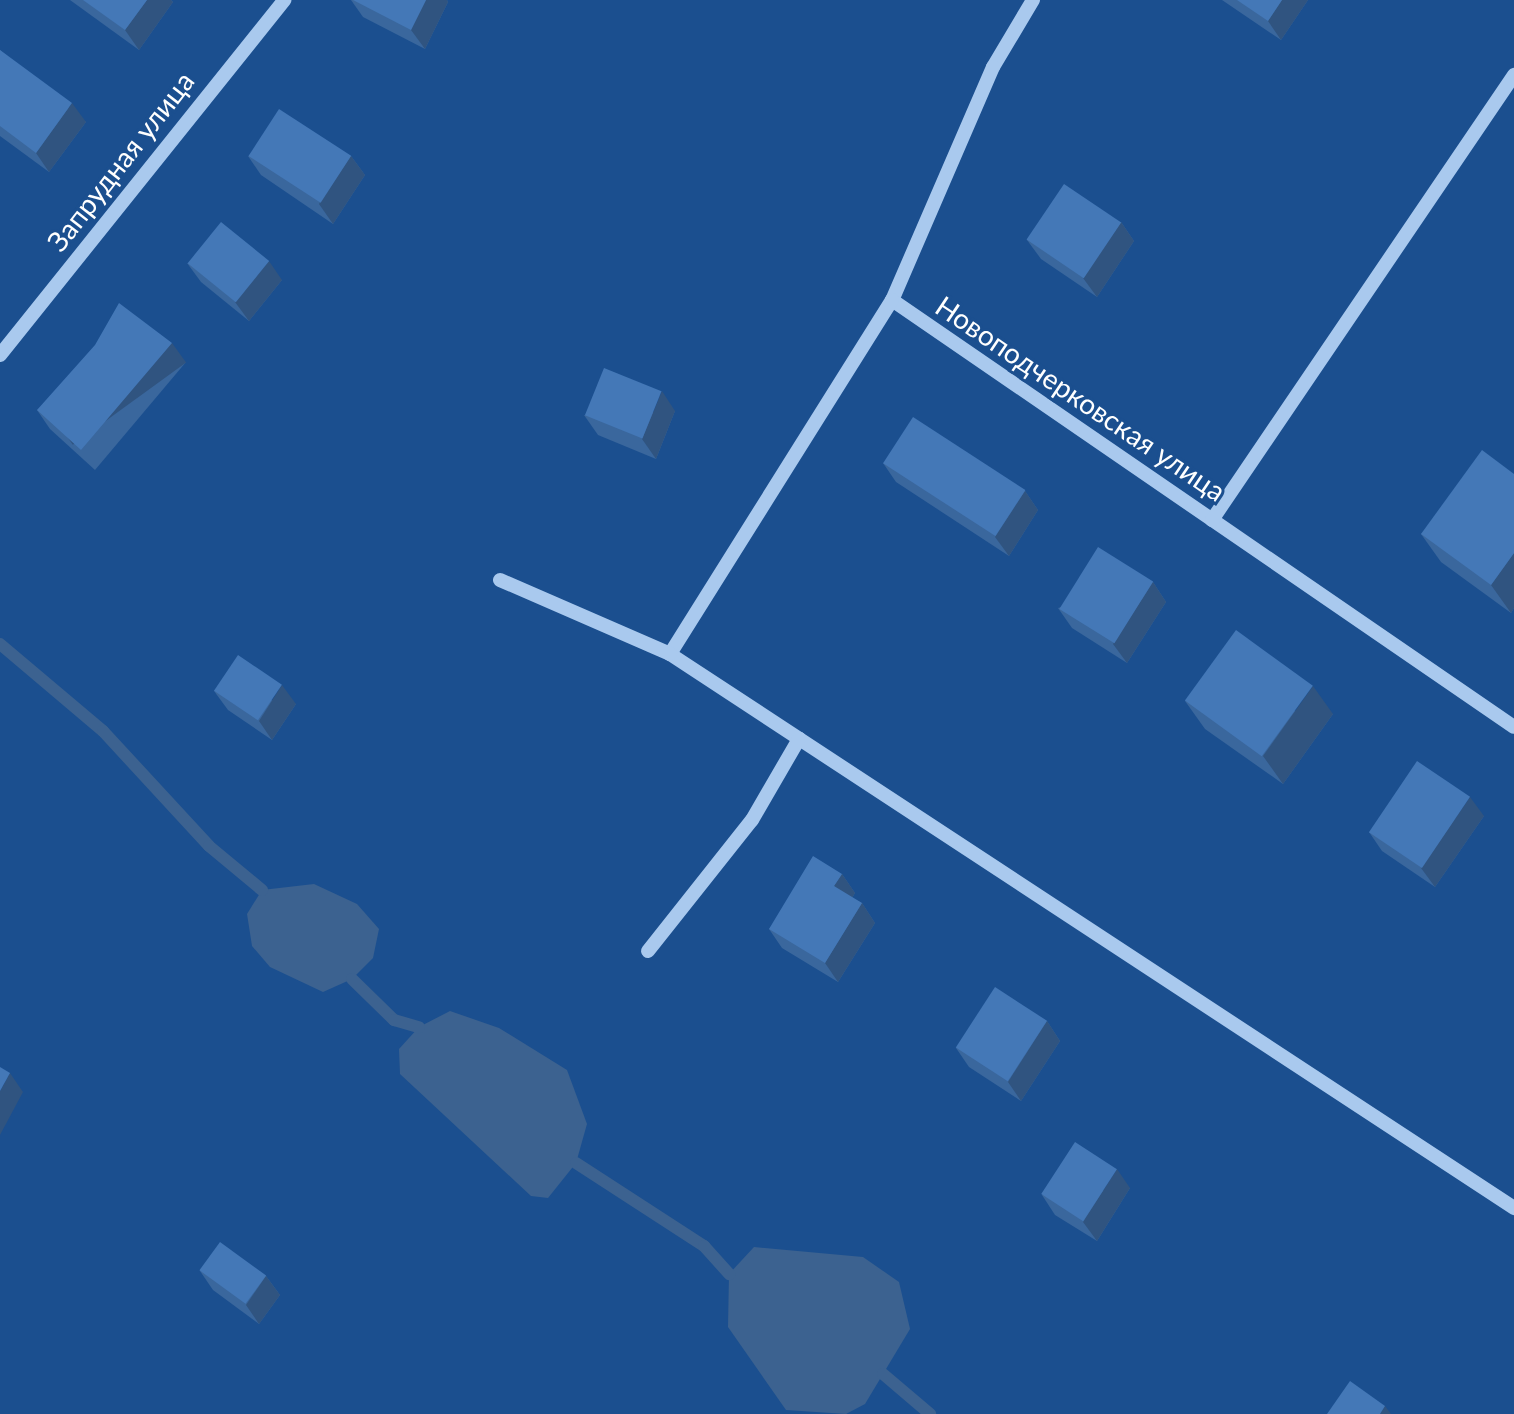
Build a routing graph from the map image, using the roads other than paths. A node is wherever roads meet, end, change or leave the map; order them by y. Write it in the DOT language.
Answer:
graph roads {
  1 [pos="284,0"];
  2 [pos="1033,0"];
  3 [pos="1514,75"];
  4 [pos="892,300"];
  5 [pos="0,355"];
  6 [pos="1212,520"];
  7 [pos="500,580"];
  8 [pos="670,654"];
  9 [pos="1514,727"];
  10 [pos="799,739"];
  11 [pos="648,951"];
  12 [pos="1514,1208"];
  1 -- 5 [label="street, Запрудная улица"];
  2 -- 4 [label="street, Новоподчерковская улица"];
  3 -- 6 [label="street"];
  4 -- 6 [label="street, Новоподчерковская улица"];
  4 -- 8 [label="street"];
  6 -- 9 [label="street, Новоподчерковская улица"];
  7 -- 8 [label="street"];
  8 -- 10 [label="street"];
  10 -- 11 [label="street"];
  10 -- 12 [label="street"];
}
